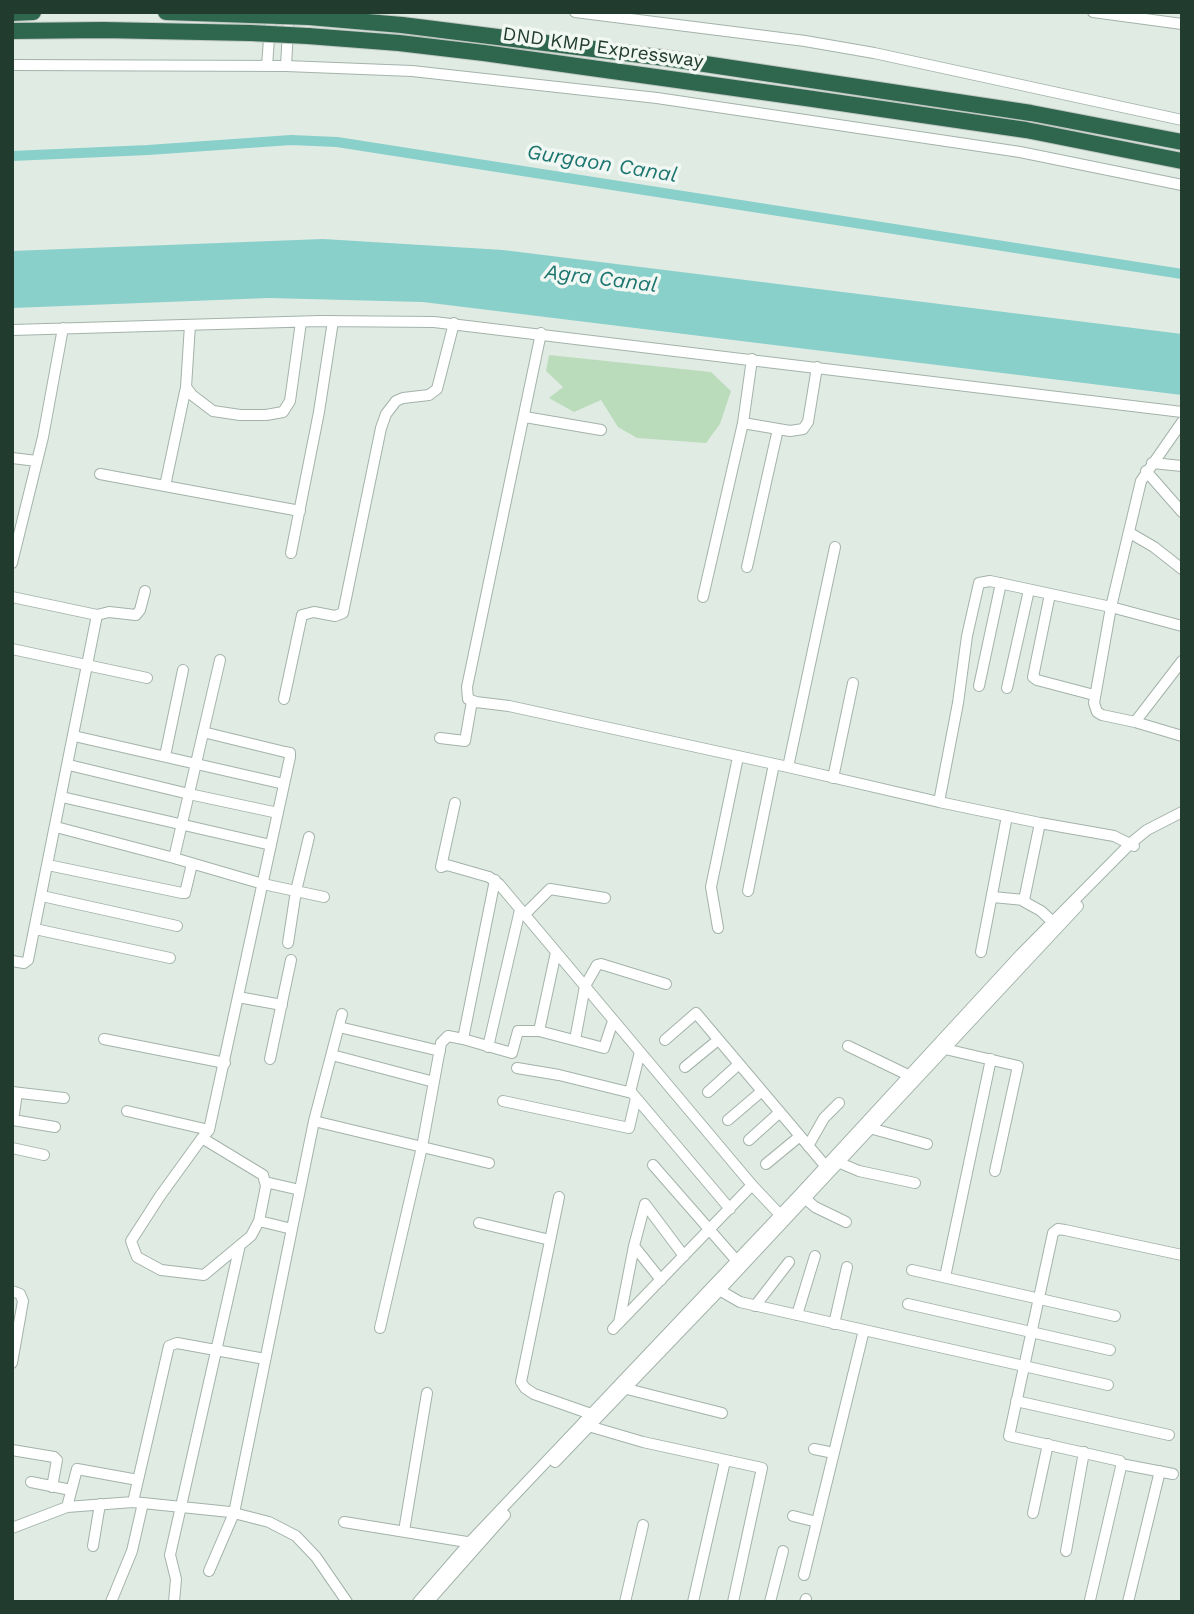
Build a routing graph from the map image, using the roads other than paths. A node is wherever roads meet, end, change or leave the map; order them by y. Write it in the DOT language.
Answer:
graph roads {
  1 [pos="33,12"];
  2 [pos="166,12"];
  3 [pos="271,12"];
  4 [pos="289,12"];
  5 [pos="575,12"];
  6 [pos="1093,12"];
  7 [pos="12,13"];
  8 [pos="1182,24"];
  9 [pos="12,31"];
  10 [pos="12,65"];
  11 [pos="267,66"];
  12 [pos="286,66"];
  13 [pos="1182,120"];
  14 [pos="1182,142"];
  15 [pos="1182,161"];
  16 [pos="1182,185"];
  17 [pos="333,321"];
  18 [pos="301,322"];
  19 [pos="454,323"];
  20 [pos="190,325"];
  21 [pos="63,328"];
  22 [pos="12,330"];
  23 [pos="541,333"];
  24 [pos="752,359"];
  25 [pos="817,367"];
  26 [pos="186,387"];
  27 [pos="1182,412"];
  28 [pos="525,417"];
  29 [pos="1182,422"];
  30 [pos="743,423"];
  31 [pos="778,429"];
  32 [pos="601,430"];
  33 [pos="12,458"];
  34 [pos="37,461"];
  35 [pos="1182,466"];
  36 [pos="1149,467"];
  37 [pos="100,474"];
  38 [pos="165,486"];
  39 [pos="300,511"];
  40 [pos="1182,512"];
  41 [pos="1130,533"];
  42 [pos="14,547"];
  43 [pos="835,547"];
  44 [pos="291,553"];
  45 [pos="12,563"];
  46 [pos="747,567"];
  47 [pos="1182,569"];
  48 [pos="1001,583"];
  49 [pos="1029,590"];
  50 [pos="145,591"];
  51 [pos="1050,594"];
  52 [pos="12,597"];
  53 [pos="703,597"];
  54 [pos="1111,607"];
  55 [pos="97,615"];
  56 [pos="1182,626"];
  57 [pos="12,649"];
  58 [pos="220,660"];
  59 [pos="1182,661"];
  60 [pos="88,666"];
  61 [pos="183,670"];
  62 [pos="147,678"];
  63 [pos="853,683"];
  64 [pos="979,687"];
  65 [pos="1007,688"];
  66 [pos="1094,695"];
  67 [pos="284,699"];
  68 [pos="472,701"];
  69 [pos="1135,722"];
  70 [pos="203,732"];
  71 [pos="74,736"];
  72 [pos="1182,736"];
  73 [pos="440,738"];
  74 [pos="166,756"];
  75 [pos="738,757"];
  76 [pos="196,763"];
  77 [pos="774,764"];
  78 [pos="69,765"];
  79 [pos="789,767"];
  80 [pos="833,778"];
  81 [pos="285,784"];
  82 [pos="189,794"];
  83 [pos="62,797"];
  84 [pos="939,802"];
  85 [pos="455,803"];
  86 [pos="1182,812"];
  87 [pos="278,813"];
  88 [pos="1007,816"];
  89 [pos="1182,819"];
  90 [pos="1040,823"];
  91 [pos="183,826"];
  92 [pos="56,827"];
  93 [pos="309,837"];
  94 [pos="271,845"];
  95 [pos="1133,845"];
  96 [pos="174,858"];
  97 [pos="192,864"];
  98 [pos="48,865"];
  99 [pos="495,880"];
  100 [pos="263,884"];
  101 [pos="296,891"];
  102 [pos="748,891"];
  103 [pos="41,896"];
  104 [pos="324,897"];
  105 [pos="993,897"];
  106 [pos="605,898"];
  107 [pos="1023,901"];
  108 [pos="522,913"];
  109 [pos="1055,925"];
  110 [pos="177,926"];
  111 [pos="719,928"];
  112 [pos="34,929"];
  113 [pos="288,943"];
  114 [pos="555,952"];
  115 [pos="982,952"];
  116 [pos="170,958"];
  117 [pos="290,960"];
  118 [pos="12,961"];
  119 [pos="666,984"];
  120 [pos="585,986"];
  121 [pos="238,997"];
  122 [pos="282,1005"];
  123 [pos="342,1014"];
  124 [pos="613,1021"];
  125 [pos="339,1027"];
  126 [pos="539,1031"];
  127 [pos="104,1039"];
  128 [pos="463,1039"];
  129 [pos="575,1040"];
  130 [pos="665,1040"];
  131 [pos="718,1040"];
  132 [pos="947,1042"];
  133 [pos="848,1046"];
  134 [pos="488,1047"];
  135 [pos="440,1051"];
  136 [pos="640,1052"];
  137 [pos="332,1055"];
  138 [pos="270,1059"];
  139 [pos="991,1059"];
  140 [pos="225,1062"];
  141 [pos="739,1064"];
  142 [pos="685,1067"];
  143 [pos="517,1068"];
  144 [pos="908,1080"];
  145 [pos="434,1082"];
  146 [pos="762,1091"];
  147 [pos="15,1092"];
  148 [pos="708,1092"];
  149 [pos="633,1095"];
  150 [pos="64,1098"];
  151 [pos="503,1101"];
  152 [pos="839,1103"];
  153 [pos="127,1111"];
  154 [pos="780,1112"];
  155 [pos="728,1120"];
  156 [pos="12,1121"];
  157 [pos="314,1121"];
  158 [pos="866,1127"];
  159 [pos="55,1128"];
  160 [pos="205,1134"];
  161 [pos="800,1136"];
  162 [pos="749,1140"];
  163 [pos="927,1144"];
  164 [pos="808,1146"];
  165 [pos="422,1147"];
  166 [pos="12,1148"];
  167 [pos="44,1155"];
  168 [pos="489,1163"];
  169 [pos="840,1163"];
  170 [pos="766,1164"];
  171 [pos="653,1166"];
  172 [pos="828,1169"];
  173 [pos="995,1171"];
  174 [pos="265,1182"];
  175 [pos="915,1183"];
  176 [pos="752,1185"];
  177 [pos="300,1190"];
  178 [pos="559,1197"];
  179 [pos="803,1197"];
  180 [pos="730,1209"];
  181 [pos="783,1218"];
  182 [pos="259,1221"];
  183 [pos="846,1222"];
  184 [pos="479,1223"];
  185 [pos="292,1229"];
  186 [pos="710,1229"];
  187 [pos="550,1240"];
  188 [pos="240,1245"];
  189 [pos="634,1246"];
  190 [pos="1182,1255"];
  191 [pos="684,1256"];
  192 [pos="814,1256"];
  193 [pos="736,1259"];
  194 [pos="789,1262"];
  195 [pos="847,1267"];
  196 [pos="912,1270"];
  197 [pos="945,1277"];
  198 [pos="661,1280"];
  199 [pos="716,1288"];
  200 [pos="12,1291"];
  201 [pos="1039,1298"];
  202 [pos="908,1304"];
  203 [pos="755,1306"];
  204 [pos="797,1315"];
  205 [pos="1115,1316"];
  206 [pos="834,1324"];
  207 [pos="380,1328"];
  208 [pos="864,1330"];
  209 [pos="1032,1332"];
  210 [pos="218,1350"];
  211 [pos="1110,1350"];
  212 [pos="265,1359"];
  213 [pos="12,1363"];
  214 [pos="1024,1366"];
  215 [pos="628,1384"];
  216 [pos="1108,1385"];
  217 [pos="427,1393"];
  218 [pos="1016,1401"];
  219 [pos="723,1413"];
  220 [pos="591,1414"];
  221 [pos="586,1425"];
  222 [pos="1169,1435"];
  223 [pos="1048,1444"];
  224 [pos="814,1449"];
  225 [pos="12,1450"];
  226 [pos="1084,1452"];
  227 [pos="834,1453"];
  228 [pos="725,1461"];
  229 [pos="1121,1464"];
  230 [pos="1160,1471"];
  231 [pos="1173,1474"];
  232 [pos="138,1480"];
  233 [pos="31,1482"];
  234 [pos="52,1487"];
  235 [pos="71,1490"];
  236 [pos="138,1502"];
  237 [pos="100,1504"];
  238 [pos="68,1507"];
  239 [pos="179,1508"];
  240 [pos="234,1513"];
  241 [pos="1032,1513"];
  242 [pos="793,1516"];
  243 [pos="344,1521"];
  244 [pos="817,1522"];
  245 [pos="643,1525"];
  246 [pos="12,1528"];
  247 [pos="404,1531"];
  248 [pos="475,1543"];
  249 [pos="93,1546"];
  250 [pos="783,1551"];
  251 [pos="1066,1551"];
  252 [pos="209,1572"];
  253 [pos="804,1575"];
  254 [pos="434,1600"];
  255 [pos="1090,1600"];
  256 [pos="111,1602"];
  257 [pos="174,1602"];
  258 [pos="347,1602"];
  259 [pos="418,1602"];
  260 [pos="625,1602"];
  261 [pos="693,1602"];
  262 [pos="733,1602"];
  263 [pos="770,1602"];
  264 [pos="1128,1602"];
  1 -- 7 [label="highway"];
  2 -- 14 [label="highway, DND KMP Expressway, bridge"];
  3 -- 11 [label="street"];
  4 -- 12 [label="street"];
  5 -- 13 [label="street"];
  6 -- 8 [label="street"];
  9 -- 15 [label="highway, DND KMP Expressway, bridge"];
  10 -- 11 [label="street"];
  11 -- 12 [label="street"];
  12 -- 16 [label="street"];
  17 -- 18 [label="street"];
  17 -- 19 [label="street"];
  17 -- 39 [label="street"];
  18 -- 20 [label="street"];
  18 -- 26 [label="street"];
  19 -- 23 [label="street"];
  19 -- 67 [label="street"];
  20 -- 21 [label="street"];
  20 -- 26 [label="street"];
  21 -- 22 [label="street"];
  21 -- 34 [label="street"];
  23 -- 24 [label="street"];
  23 -- 28 [label="street"];
  24 -- 25 [label="street"];
  24 -- 30 [label="street"];
  25 -- 27 [label="street"];
  25 -- 31 [label="street"];
  26 -- 38 [label="street"];
  28 -- 32 [label="street"];
  28 -- 68 [label="street"];
  29 -- 36 [label="street"];
  30 -- 31 [label="street"];
  30 -- 53 [label="street"];
  31 -- 46 [label="street"];
  33 -- 34 [label="street"];
  34 -- 42 [label="street"];
  35 -- 36 [label="street"];
  36 -- 40 [label="street"];
  36 -- 41 [label="street"];
  37 -- 38 [label="street"];
  38 -- 39 [label="street"];
  39 -- 44 [label="street"];
  41 -- 47 [label="street"];
  41 -- 54 [label="street"];
  42 -- 45 [label="street"];
  43 -- 79 [label="street"];
  48 -- 49 [label="street"];
  48 -- 64 [label="street"];
  48 -- 84 [label="street"];
  49 -- 51 [label="street"];
  49 -- 65 [label="street"];
  50 -- 55 [label="street"];
  51 -- 54 [label="street"];
  51 -- 66 [label="street"];
  52 -- 55 [label="street"];
  54 -- 56 [label="street"];
  54 -- 66 [label="street"];
  55 -- 60 [label="street"];
  57 -- 60 [label="street"];
  58 -- 70 [label="street"];
  59 -- 69 [label="street"];
  60 -- 62 [label="street"];
  60 -- 71 [label="street"];
  61 -- 74 [label="street"];
  63 -- 80 [label="street"];
  66 -- 69 [label="street"];
  68 -- 73 [label="street"];
  68 -- 75 [label="street"];
  69 -- 72 [label="street"];
  70 -- 76 [label="street"];
  70 -- 81 [label="street"];
  71 -- 74 [label="street"];
  71 -- 78 [label="street"];
  74 -- 76 [label="street"];
  75 -- 77 [label="street"];
  75 -- 111 [label="street"];
  76 -- 81 [label="street"];
  76 -- 82 [label="street"];
  77 -- 79 [label="street"];
  77 -- 102 [label="street"];
  78 -- 82 [label="street"];
  78 -- 83 [label="street"];
  79 -- 80 [label="street"];
  80 -- 84 [label="street"];
  81 -- 87 [label="street"];
  82 -- 87 [label="street"];
  82 -- 91 [label="street"];
  83 -- 91 [label="street"];
  83 -- 92 [label="street"];
  84 -- 88 [label="street"];
  85 -- 99 [label="street"];
  86 -- 95 [label="street"];
  87 -- 94 [label="street"];
  88 -- 90 [label="street"];
  88 -- 105 [label="street"];
  89 -- 95 [label="street"];
  90 -- 95 [label="street"];
  90 -- 107 [label="street"];
  91 -- 94 [label="street"];
  91 -- 96 [label="street"];
  92 -- 96 [label="street"];
  92 -- 98 [label="street"];
  93 -- 101 [label="street"];
  94 -- 100 [label="street"];
  95 -- 109 [label="street"];
  96 -- 97 [label="street"];
  97 -- 98 [label="street"];
  97 -- 100 [label="street"];
  98 -- 103 [label="street"];
  99 -- 108 [label="street"];
  99 -- 128 [label="street"];
  100 -- 101 [label="street"];
  100 -- 121 [label="street"];
  101 -- 104 [label="street"];
  101 -- 113 [label="street"];
  103 -- 110 [label="street"];
  103 -- 112 [label="street"];
  105 -- 107 [label="street"];
  105 -- 115 [label="street"];
  106 -- 108 [label="street"];
  107 -- 109 [label="street"];
  108 -- 114 [label="street"];
  108 -- 134 [label="street"];
  109 -- 132 [label="street"];
  112 -- 116 [label="street"];
  112 -- 118 [label="street"];
  114 -- 120 [label="street"];
  114 -- 126 [label="street"];
  117 -- 122 [label="street"];
  119 -- 120 [label="street"];
  120 -- 124 [label="street"];
  120 -- 129 [label="street"];
  121 -- 122 [label="street"];
  121 -- 140 [label="street"];
  122 -- 138 [label="street"];
  123 -- 125 [label="street"];
  124 -- 129 [label="street"];
  124 -- 136 [label="street"];
  125 -- 135 [label="street"];
  125 -- 137 [label="street"];
  126 -- 129 [label="street"];
  126 -- 134 [label="street"];
  127 -- 140 [label="street"];
  128 -- 134 [label="street"];
  128 -- 135 [label="street"];
  130 -- 131 [label="street"];
  131 -- 141 [label="street"];
  131 -- 142 [label="street"];
  132 -- 139 [label="street"];
  132 -- 144 [label="street"];
  133 -- 144 [label="street"];
  135 -- 145 [label="street"];
  136 -- 149 [label="street"];
  136 -- 176 [label="street"];
  137 -- 145 [label="street"];
  137 -- 157 [label="street"];
  139 -- 173 [label="street"];
  139 -- 197 [label="street"];
  140 -- 160 [label="street"];
  141 -- 146 [label="street"];
  141 -- 148 [label="street"];
  143 -- 149 [label="street"];
  144 -- 158 [label="street"];
  145 -- 165 [label="street"];
  146 -- 154 [label="street"];
  146 -- 155 [label="street"];
  147 -- 150 [label="street"];
  147 -- 156 [label="street"];
  149 -- 151 [label="street"];
  149 -- 180 [label="street"];
  152 -- 164 [label="street"];
  153 -- 160 [label="street"];
  154 -- 161 [label="street"];
  154 -- 162 [label="street"];
  156 -- 159 [label="street"];
  157 -- 165 [label="street"];
  157 -- 177 [label="street"];
  158 -- 163 [label="street"];
  158 -- 169 [label="street"];
  158 -- 172 [label="street"];
  160 -- 174 [label="street"];
  160 -- 188 [label="street"];
  161 -- 164 [label="street"];
  161 -- 170 [label="street"];
  164 -- 172 [label="street"];
  165 -- 168 [label="street"];
  165 -- 207 [label="street"];
  166 -- 167 [label="street"];
  169 -- 172 [label="street"];
  169 -- 175 [label="street"];
  171 -- 186 [label="street"];
  172 -- 179 [label="street"];
  174 -- 177 [label="street"];
  174 -- 182 [label="street"];
  176 -- 180 [label="street"];
  176 -- 181 [label="street"];
  177 -- 185 [label="street"];
  178 -- 187 [label="street"];
  179 -- 181 [label="street"];
  179 -- 183 [label="street"];
  180 -- 186 [label="street"];
  181 -- 193 [label="street"];
  181 -- 199 [label="street"];
  182 -- 185 [label="street"];
  182 -- 188 [label="street"];
  184 -- 187 [label="street"];
  185 -- 212 [label="street"];
  186 -- 191 [label="street"];
  186 -- 193 [label="street"];
  187 -- 220 [label="street"];
  188 -- 210 [label="street"];
  189 -- 191 [label="street"];
  189 -- 198 [label="street"];
  189 -- 198 [label="street"];
  190 -- 201 [label="street"];
  191 -- 198 [label="street"];
  192 -- 204 [label="street"];
  193 -- 199 [label="street"];
  194 -- 203 [label="street"];
  195 -- 206 [label="street"];
  196 -- 197 [label="street"];
  197 -- 201 [label="street"];
  199 -- 203 [label="street"];
  199 -- 215 [label="street"];
  200 -- 213 [label="street"];
  201 -- 205 [label="street"];
  201 -- 209 [label="street"];
  202 -- 209 [label="street"];
  203 -- 204 [label="street"];
  204 -- 206 [label="street"];
  206 -- 208 [label="street"];
  208 -- 214 [label="street"];
  208 -- 227 [label="street"];
  209 -- 211 [label="street"];
  209 -- 214 [label="street"];
  210 -- 212 [label="street"];
  210 -- 232 [label="street"];
  210 -- 239 [label="street"];
  212 -- 240 [label="street"];
  214 -- 216 [label="street"];
  214 -- 218 [label="street"];
  215 -- 219 [label="street"];
  215 -- 220 [label="street"];
  215 -- 221 [label="street"];
  217 -- 247 [label="street"];
  218 -- 222 [label="street"];
  218 -- 223 [label="street"];
  220 -- 221 [label="street"];
  221 -- 228 [label="street"];
  221 -- 248 [label="street"];
  223 -- 226 [label="street"];
  223 -- 241 [label="street"];
  224 -- 227 [label="street"];
  225 -- 234 [label="street"];
  226 -- 229 [label="street"];
  226 -- 251 [label="street"];
  227 -- 244 [label="street"];
  228 -- 261 [label="street"];
  228 -- 262 [label="street"];
  229 -- 230 [label="street"];
  229 -- 255 [label="street"];
  230 -- 231 [label="street"];
  230 -- 264 [label="street"];
  232 -- 235 [label="street"];
  232 -- 236 [label="street"];
  233 -- 234 [label="street"];
  234 -- 235 [label="street"];
  235 -- 238 [label="street"];
  236 -- 237 [label="street"];
  236 -- 239 [label="street"];
  236 -- 256 [label="street"];
  237 -- 238 [label="street"];
  237 -- 249 [label="street"];
  238 -- 246 [label="street"];
  239 -- 240 [label="street"];
  239 -- 257 [label="street"];
  240 -- 252 [label="street"];
  240 -- 258 [label="street"];
  242 -- 244 [label="street"];
  243 -- 247 [label="street"];
  244 -- 253 [label="street"];
  245 -- 260 [label="street"];
  247 -- 248 [label="street"];
  248 -- 254 [label="street"];
  248 -- 259 [label="street"];
  250 -- 263 [label="street"];
}
